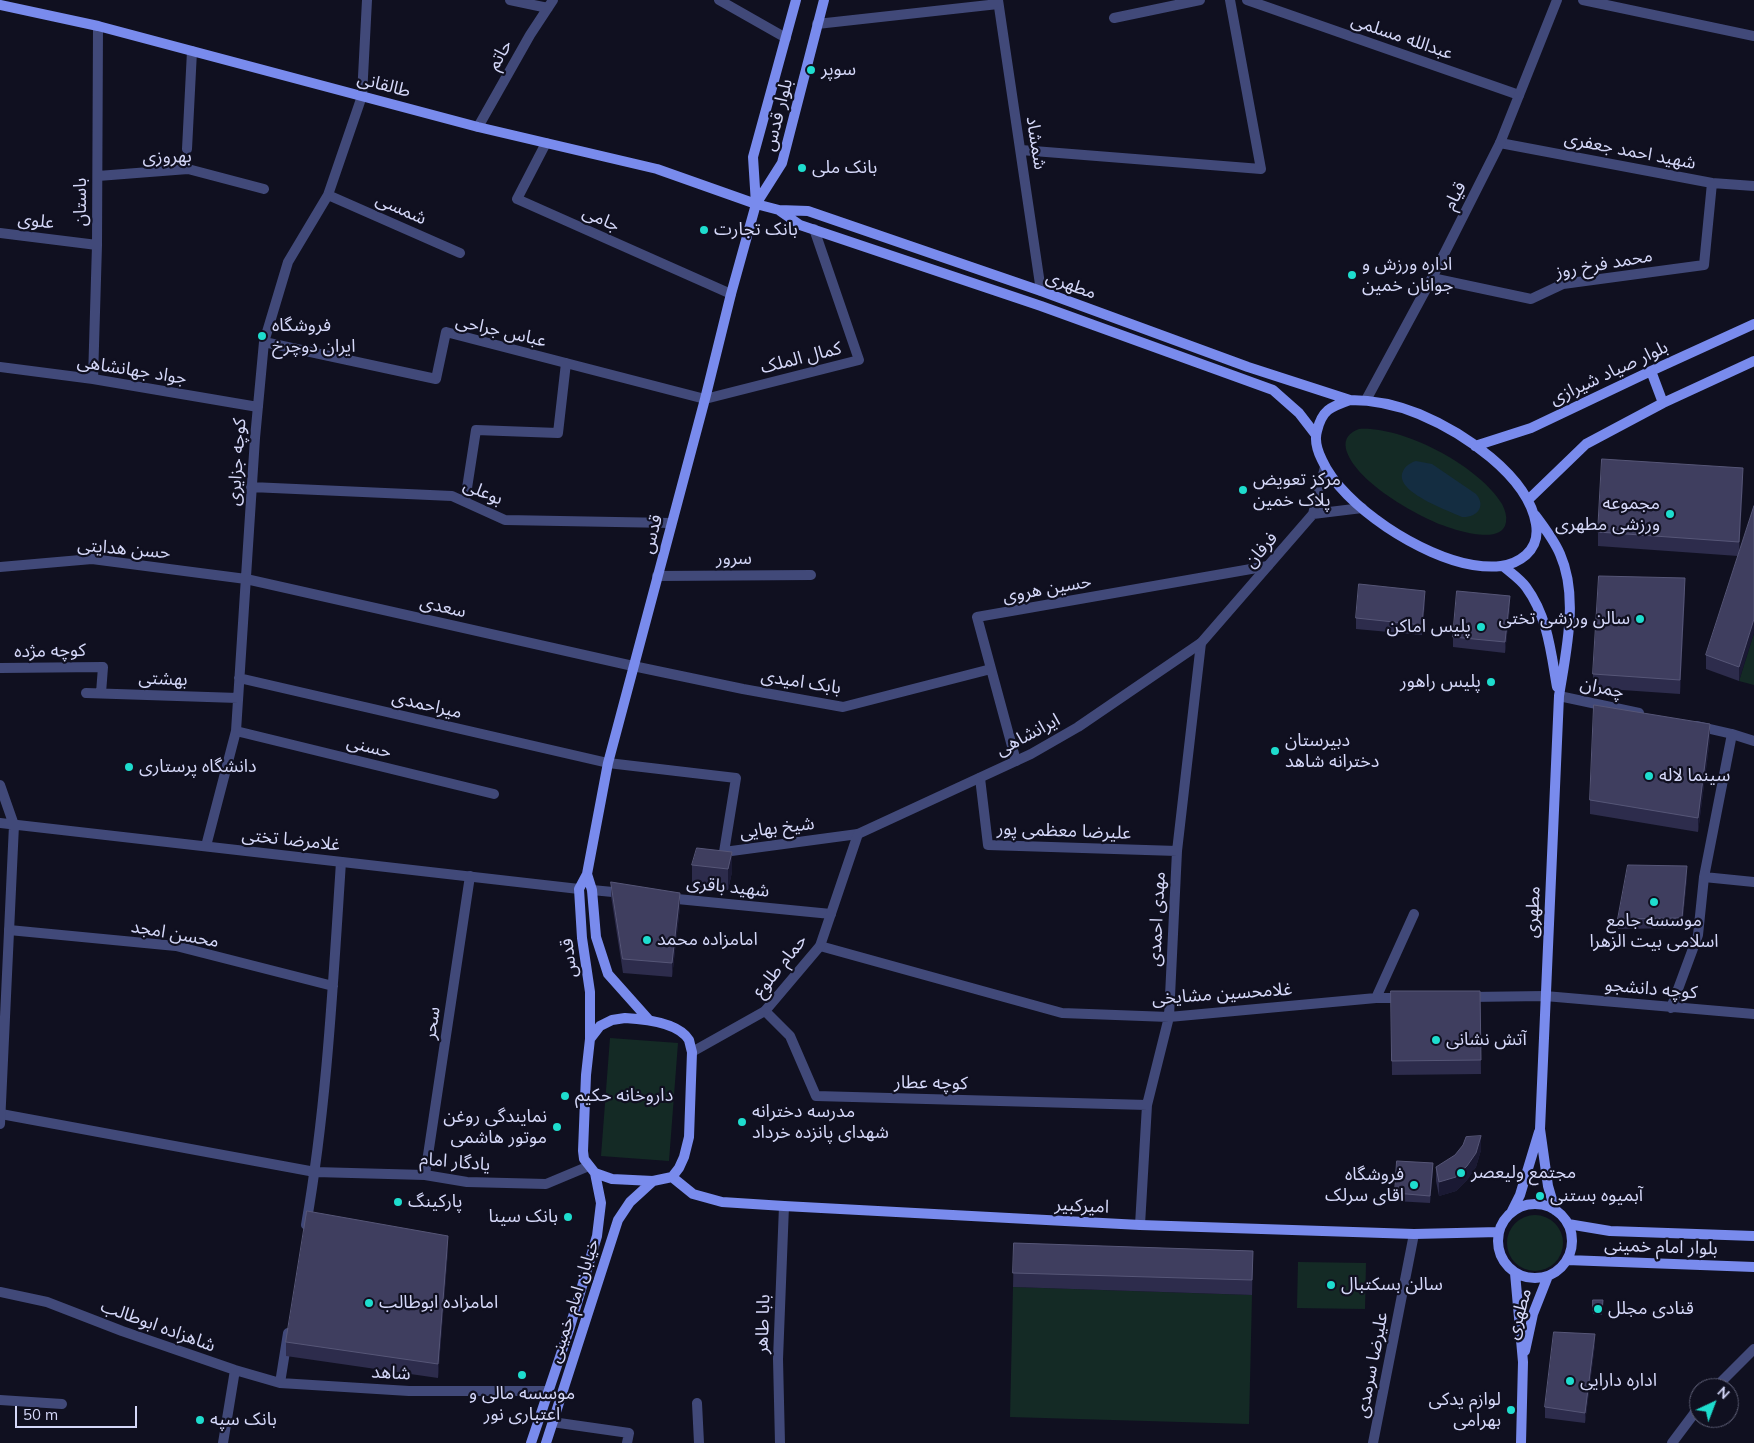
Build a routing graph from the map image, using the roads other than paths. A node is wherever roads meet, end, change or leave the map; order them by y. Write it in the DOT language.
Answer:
graph roads {
  1 [pos="366,0"];
  2 [pos="510,0"];
  3 [pos="719,0"];
  4 [pos="796,0"];
  5 [pos="824,0"];
  6 [pos="1200,0"];
  7 [pos="1230,0"];
  8 [pos="1247,0"];
  9 [pos="1557,0"];
  10 [pos="1583,0"];
  11 [pos="998,2"];
  12 [pos="550,4"];
  13 [pos="0,5"];
  14 [pos="1114,18"];
  15 [pos="817,24"];
  16 [pos="98,26"];
  17 [pos="1754,36"];
  18 [pos="786,38"];
  19 [pos="192,51"];
  20 [pos="1519,95"];
  21 [pos="362,96"];
  22 [pos="478,126"];
  23 [pos="546,143"];
  24 [pos="1500,143"];
  25 [pos="187,149"];
  26 [pos="1021,150"];
  27 [pos="98,176"];
  28 [pos="1712,183"];
  29 [pos="1754,186"];
  30 [pos="264,189"];
  31 [pos="328,194"];
  32 [pos="756,204"];
  33 [pos="779,210"];
  34 [pos="814,229"];
  35 [pos="0,233"];
  36 [pos="97,245"];
  37 [pos="460,253"];
  38 [pos="1432,278"];
  39 [pos="1041,291"];
  40 [pos="731,294"];
  41 [pos="1041,306"];
  42 [pos="1754,324"];
  43 [pos="264,342"];
  44 [pos="1754,361"];
  45 [pos="566,363"];
  46 [pos="0,367"];
  47 [pos="1650,370"];
  48 [pos="93,379"];
  49 [pos="704,399"];
  50 [pos="1350,400"];
  51 [pos="1366,400"];
  52 [pos="1663,403"];
  53 [pos="258,407"];
  54 [pos="1316,435"];
  55 [pos="1475,446"];
  56 [pos="1325,467"];
  57 [pos="252,487"];
  58 [pos="1528,500"];
  59 [pos="465,501"];
  60 [pos="1362,508"];
  61 [pos="1313,514"];
  62 [pos="1535,515"];
  63 [pos="671,523"];
  64 [pos="1268,566"];
  65 [pos="1503,566"];
  66 [pos="0,567"];
  67 [pos="812,575"];
  68 [pos="657,576"];
  69 [pos="246,578"];
  70 [pos="1201,643"];
  71 [pos="633,666"];
  72 [pos="0,668"];
  73 [pos="991,669"];
  74 [pos="239,678"];
  75 [pos="86,693"];
  76 [pos="101,693"];
  77 [pos="1559,696"];
  78 [pos="238,698"];
  79 [pos="1646,715"];
  80 [pos="1684,723"];
  81 [pos="236,731"];
  82 [pos="1732,734"];
  83 [pos="1754,741"];
  84 [pos="1016,761"];
  85 [pos="608,763"];
  86 [pos="980,778"];
  87 [pos="0,786"];
  88 [pos="494,794"];
  89 [pos="0,823"];
  90 [pos="14,824"];
  91 [pos="858,834"];
  92 [pos="206,846"];
  93 [pos="1177,851"];
  94 [pos="341,862"];
  95 [pos="587,874"];
  96 [pos="470,876"];
  97 [pos="1704,877"];
  98 [pos="1754,882"];
  99 [pos="579,889"];
  100 [pos="592,890"];
  101 [pos="630,894"];
  102 [pos="659,897"];
  103 [pos="831,914"];
  104 [pos="1414,914"];
  105 [pos="9,930"];
  106 [pos="820,946"];
  107 [pos="333,986"];
  108 [pos="1546,996"];
  109 [pos="1456,997"];
  110 [pos="1376,998"];
  111 [pos="1416,998"];
  112 [pos="3,999"];
  113 [pos="1671,1008"];
  114 [pos="765,1011"];
  115 [pos="1754,1014"];
  116 [pos="1169,1017"];
  117 [pos="650,1020"];
  118 [pos="590,1039"];
  119 [pos="692,1052"];
  120 [pos="2,1067"];
  121 [pos="1147,1105"];
  122 [pos="1,1119"];
  123 [pos="1540,1129"];
  124 [pos="592,1170"];
  125 [pos="316,1172"];
  126 [pos="425,1175"];
  127 [pos="672,1177"];
  128 [pos="653,1181"];
  129 [pos="784,1206"];
  130 [pos="1555,1210"];
  131 [pos="1511,1213"];
  132 [pos="1568,1224"];
  133 [pos="1140,1225"];
  134 [pos="1498,1232"];
  135 [pos="1414,1234"];
  136 [pos="1754,1236"];
  137 [pos="304,1239"];
  138 [pos="1567,1260"];
  139 [pos="1754,1267"];
  140 [pos="1515,1273"];
  141 [pos="1548,1276"];
  142 [pos="0,1292"];
  143 [pos="289,1326"];
  144 [pos="1754,1349"];
  145 [pos="1523,1362"];
  146 [pos="235,1370"];
  147 [pos="1725,1378"];
  148 [pos="280,1383"];
  149 [pos="547,1391"];
  150 [pos="0,1400"];
  151 [pos="698,1402"];
  152 [pos="62,1404"];
  153 [pos="1689,1420"];
  154 [pos="552,1422"];
  155 [pos="224,1443"];
  156 [pos="531,1443"];
  157 [pos="546,1443"];
  158 [pos="627,1443"];
  159 [pos="699,1443"];
  160 [pos="780,1443"];
  161 [pos="1373,1443"];
  162 [pos="1521,1443"];
  163 [pos="1672,1443"];
  1 -- 21 [label="street, کوچه جزایری"];
  2 -- 12 [label="street"];
  3 -- 18 [label="street"];
  4 -- 18 [label="main road, بلوار قدس"];
  5 -- 15 [label="main road, بلوار قدس"];
  6 -- 14 [label="street"];
  7 -- 26 [label="street"];
  8 -- 20 [label="street, عبدالله مسلمی"];
  9 -- 20 [label="street, قیام"];
  10 -- 17 [label="street"];
  11 -- 15 [label="street"];
  11 -- 26 [label="street, شمشاد"];
  12 -- 22 [label="street, حاتم"];
  13 -- 16 [label="main road, طالقانی"];
  15 -- 32 [label="main road, بلوار قدس"];
  16 -- 19 [label="main road, طالقانی"];
  16 -- 27 [label="street, باستان"];
  18 -- 32 [label="main road, بلوار قدس"];
  19 -- 21 [label="main road, طالقانی"];
  19 -- 25 [label="street"];
  20 -- 24 [label="street, قیام"];
  21 -- 22 [label="main road, طالقانی"];
  21 -- 31 [label="street, کوچه جزایری"];
  22 -- 23 [label="main road, طالقانی"];
  23 -- 32 [label="main road, طالقانی"];
  23 -- 40 [label="street, جامی"];
  24 -- 28 [label="street, شهید احمد جعفری"];
  24 -- 38 [label="street, قیام"];
  26 -- 39 [label="street, شمشاد"];
  27 -- 30 [label="street, بهروزی"];
  27 -- 36 [label="street, باستان"];
  28 -- 29 [label="street, شهید احمد جعفری"];
  28 -- 38 [label="street, محمد فرخ روز"];
  31 -- 37 [label="street, شمسی"];
  31 -- 43 [label="street, کوچه جزایری"];
  32 -- 33 [label="main road, مطهری"];
  32 -- 40 [label="main road, قدس"];
  33 -- 34 [label="main road, مطهری"];
  33 -- 39 [label="main road, مطهری"];
  34 -- 41 [label="main road, مطهری"];
  34 -- 49 [label="street, کمال الملک"];
  35 -- 36 [label="street, علوی"];
  36 -- 48 [label="street, باستان"];
  38 -- 51 [label="street, قیام"];
  39 -- 41 [label="main road"];
  39 -- 50 [label="main road, مطهری"];
  40 -- 49 [label="main road, قدس"];
  41 -- 54 [label="main road, مطهری"];
  42 -- 47 [label="main road, بلوار صیاد شیرازی"];
  43 -- 45 [label="street, عباس جراحی"];
  43 -- 53 [label="street, کوچه جزایری"];
  44 -- 52 [label="main road"];
  45 -- 49 [label="street, عباس جراحی"];
  45 -- 59 [label="street"];
  46 -- 48 [label="street, جواد جهانشاهی"];
  47 -- 52 [label="main road"];
  47 -- 55 [label="main road, بلوار صیاد شیرازی"];
  48 -- 53 [label="street, جواد جهانشاهی"];
  49 -- 63 [label="main road, قدس"];
  50 -- 51 [label="main road, مطهری"];
  50 -- 54 [label="main road"];
  51 -- 55 [label="main road, مطهری"];
  52 -- 58 [label="main road"];
  53 -- 57 [label="street, کوچه جزایری"];
  54 -- 56 [label="main road"];
  55 -- 58 [label="main road, مطهری"];
  56 -- 60 [label="main road"];
  56 -- 61 [label="street, فرفان"];
  57 -- 59 [label="street, بوعلی"];
  57 -- 69 [label="street, کوچه جزایری"];
  58 -- 62 [label="main road, مطهری"];
  59 -- 63 [label="street, بوعلی"];
  60 -- 61 [label="street"];
  60 -- 65 [label="main road"];
  61 -- 64 [label="street, فرفان"];
  62 -- 65 [label="main road"];
  62 -- 77 [label="main road, مطهری"];
  63 -- 68 [label="main road, قدس"];
  64 -- 70 [label="street, فرفان"];
  64 -- 73 [label="street, حسین هروی"];
  65 -- 77 [label="main road, مطهری"];
  66 -- 69 [label="street, حسن هدایتی"];
  67 -- 68 [label="street, سرور"];
  68 -- 71 [label="main road, قدس"];
  69 -- 71 [label="street, سعدی"];
  69 -- 74 [label="street, کوچه جزایری"];
  70 -- 84 [label="street, ایرانشاهی"];
  70 -- 93 [label="street, مهدی احمدی"];
  71 -- 73 [label="street, بابک امیدی"];
  71 -- 85 [label="main road, قدس"];
  72 -- 76 [label="street, کوچه مژده"];
  73 -- 84 [label="street, حسین هروی"];
  74 -- 78 [label="street, کوچه جزایری"];
  74 -- 85 [label="street, میراحمدی"];
  75 -- 76 [label="street, بهشتی"];
  76 -- 78 [label="street, بهشتی"];
  77 -- 79 [label="street, چمران"];
  77 -- 108 [label="main road, مطهری"];
  78 -- 81 [label="street, کوچه جزایری"];
  80 -- 82 [label="street"];
  81 -- 88 [label="street, حسنی"];
  81 -- 92 [label="street, کوچه جزایری"];
  82 -- 83 [label="street"];
  82 -- 97 [label="street"];
  84 -- 86 [label="street, ایرانشاهی"];
  85 -- 91 [label="street, شیخ بهایی"];
  85 -- 95 [label="main road, قدس"];
  86 -- 91 [label="street, ایرانشاهی"];
  86 -- 93 [label="street, علیرضا معظمی پور"];
  87 -- 90 [label="street"];
  89 -- 90 [label="street, غلامرضا تختی"];
  90 -- 92 [label="street, غلامرضا تختی"];
  90 -- 105 [label="street"];
  91 -- 103 [label="street, حمام طلوع"];
  92 -- 94 [label="street, غلامرضا تختی"];
  93 -- 116 [label="street, مهدی احمدی"];
  94 -- 96 [label="street, غلامرضا تختی"];
  94 -- 107 [label="street"];
  95 -- 99 [label="main road, قدس"];
  95 -- 100 [label="main road, قدس"];
  96 -- 99 [label="street, غلامرضا تختی"];
  96 -- 126 [label="street, سحر"];
  97 -- 98 [label="street"];
  97 -- 113 [label="street"];
  99 -- 118 [label="main road, قدس"];
  100 -- 101 [label="street"];
  100 -- 117 [label="main road, قدس"];
  102 -- 103 [label="street, شهید باقری"];
  103 -- 106 [label="street, حمام طلوع"];
  104 -- 110 [label="street"];
  105 -- 107 [label="street, محسن امجد"];
  105 -- 112 [label="street"];
  106 -- 114 [label="street, حمام طلوع"];
  106 -- 116 [label="street, غلامحسین مشایخی"];
  107 -- 125 [label="street"];
  108 -- 109 [label="street"];
  108 -- 113 [label="street, کوچه دانشجو"];
  108 -- 123 [label="main road, مطهری"];
  110 -- 111 [label="street, غلامحسین مشایخی"];
  110 -- 116 [label="street, غلامحسین مشایخی"];
  112 -- 120 [label="street"];
  113 -- 115 [label="street, کوچه دانشجو"];
  114 -- 119 [label="street, حمام طلوع"];
  114 -- 121 [label="street, کوچه عطار"];
  116 -- 121 [label="street, مهدی احمدی"];
  117 -- 118 [label="main road"];
  117 -- 119 [label="main road"];
  118 -- 124 [label="main road"];
  119 -- 127 [label="main road"];
  120 -- 122 [label="street"];
  121 -- 133 [label="street, مهدی احمدی"];
  122 -- 125 [label="street, یادگار امام"];
  123 -- 130 [label="main road, مطهری"];
  123 -- 131 [label="main road, مطهری"];
  124 -- 126 [label="street, یادگار امام"];
  124 -- 128 [label="main road"];
  124 -- 149 [label="main road, خیابان امام خمینی"];
  125 -- 126 [label="street, یادگار امام"];
  125 -- 137 [label="street"];
  127 -- 128 [label="main road"];
  127 -- 129 [label="main road, امیرکبیر"];
  128 -- 154 [label="main road, خیابان امام خمینی"];
  129 -- 133 [label="main road, امیرکبیر"];
  129 -- 160 [label="street, بابا طاهر"];
  130 -- 131 [label="main road"];
  130 -- 132 [label="main road"];
  131 -- 134 [label="main road"];
  132 -- 136 [label="main road, بلوار امام خمینی"];
  132 -- 138 [label="main road"];
  133 -- 135 [label="main road, امیرکبیر"];
  134 -- 135 [label="main road, امیرکبیر"];
  134 -- 140 [label="main road"];
  135 -- 161 [label="street, علیرضا سرمدی"];
  138 -- 139 [label="main road, بلوار امام خمینی"];
  138 -- 141 [label="main road"];
  140 -- 141 [label="main road"];
  140 -- 145 [label="main road, مطهری"];
  141 -- 145 [label="main road, مطهری"];
  142 -- 146 [label="street, شاهزاده ابوطالب"];
  143 -- 148 [label="street"];
  144 -- 147 [label="street"];
  145 -- 162 [label="main road, مطهری"];
  146 -- 148 [label="street, شاهد"];
  146 -- 155 [label="street"];
  148 -- 149 [label="street, شاهد"];
  149 -- 156 [label="main road, خیابان امام خمینی"];
  150 -- 152 [label="street"];
  151 -- 159 [label="street"];
  153 -- 163 [label="street"];
  154 -- 157 [label="main road, خیابان امام خمینی"];
  154 -- 158 [label="street"];
}
